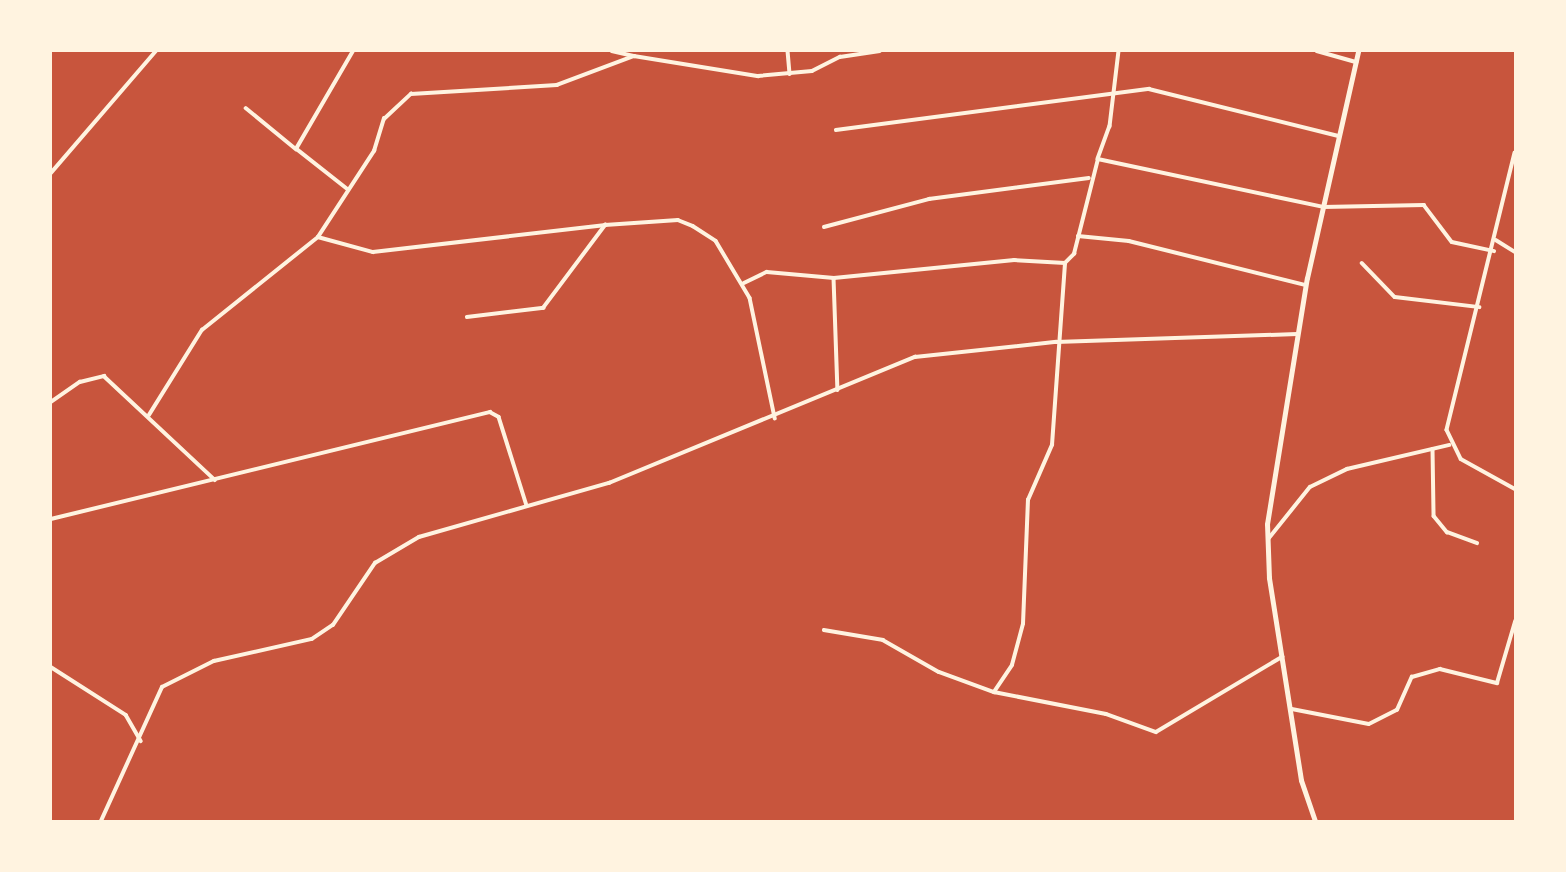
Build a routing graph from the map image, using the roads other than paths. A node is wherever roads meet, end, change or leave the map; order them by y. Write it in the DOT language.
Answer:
graph roads {
  1 [pos="156,51"];
  2 [pos="353,51"];
  3 [pos="612,51"];
  4 [pos="789,51"];
  5 [pos="880,51"];
  6 [pos="1119,51"];
  7 [pos="1317,51"];
  8 [pos="1358,51"];
  9 [pos="634,56"];
  10 [pos="1356,62"];
  11 [pos="790,75"];
  12 [pos="1113,94"];
  13 [pos="246,108"];
  14 [pos="836,130"];
  15 [pos="1339,136"];
  16 [pos="296,149"];
  17 [pos="1515,153"];
  18 [pos="1098,159"];
  19 [pos="51,173"];
  20 [pos="1089,178"];
  21 [pos="348,190"];
  22 [pos="1323,207"];
  23 [pos="605,225"];
  24 [pos="824,227"];
  25 [pos="1078,236"];
  26 [pos="318,237"];
  27 [pos="1496,240"];
  28 [pos="1494,251"];
  29 [pos="1515,251"];
  30 [pos="1065,263"];
  31 [pos="1362,263"];
  32 [pos="834,278"];
  33 [pos="744,283"];
  34 [pos="1306,285"];
  35 [pos="1479,307"];
  36 [pos="467,317"];
  37 [pos="1297,334"];
  38 [pos="1056,342"];
  39 [pos="838,390"];
  40 [pos="51,402"];
  41 [pos="149,415"];
  42 [pos="775,418"];
  43 [pos="1449,446"];
  44 [pos="1433,449"];
  45 [pos="215,480"];
  46 [pos="1515,489"];
  47 [pos="527,506"];
  48 [pos="51,519"];
  49 [pos="1267,541"];
  50 [pos="1477,543"];
  51 [pos="1515,622"];
  52 [pos="824,630"];
  53 [pos="1282,657"];
  54 [pos="51,667"];
  55 [pos="993,692"];
  56 [pos="1292,709"];
  57 [pos="141,741"];
  58 [pos="101,821"];
  59 [pos="1315,821"];
  1 -- 19 [label="street"];
  2 -- 16 [label="street"];
  3 -- 9 [label="street"];
  4 -- 11 [label="street"];
  5 -- 11 [label="street"];
  6 -- 12 [label="street"];
  7 -- 10 [label="street"];
  8 -- 10 [label="main road"];
  9 -- 11 [label="street"];
  9 -- 21 [label="street"];
  10 -- 15 [label="main road"];
  12 -- 14 [label="street"];
  12 -- 15 [label="street"];
  12 -- 18 [label="street"];
  13 -- 16 [label="street"];
  15 -- 22 [label="main road"];
  16 -- 21 [label="street"];
  17 -- 27 [label="street"];
  18 -- 20 [label="street"];
  18 -- 22 [label="street"];
  20 -- 24 [label="street"];
  20 -- 25 [label="street"];
  21 -- 26 [label="street"];
  22 -- 28 [label="street"];
  22 -- 34 [label="main road"];
  23 -- 26 [label="street"];
  23 -- 33 [label="street"];
  23 -- 36 [label="street"];
  25 -- 30 [label="street"];
  25 -- 34 [label="street"];
  26 -- 41 [label="street"];
  27 -- 28 [label="street"];
  27 -- 29 [label="street"];
  28 -- 35 [label="street"];
  30 -- 32 [label="street"];
  30 -- 38 [label="street"];
  31 -- 35 [label="street"];
  32 -- 33 [label="street"];
  32 -- 39 [label="street"];
  33 -- 42 [label="street"];
  34 -- 37 [label="main road"];
  35 -- 43 [label="street"];
  37 -- 38 [label="street"];
  37 -- 49 [label="main road"];
  38 -- 39 [label="street"];
  38 -- 55 [label="street"];
  39 -- 42 [label="street"];
  40 -- 41 [label="street"];
  41 -- 45 [label="street"];
  42 -- 47 [label="street"];
  43 -- 44 [label="street"];
  43 -- 46 [label="street"];
  44 -- 49 [label="street"];
  44 -- 50 [label="street"];
  45 -- 47 [label="street"];
  45 -- 48 [label="street"];
  47 -- 57 [label="street"];
  49 -- 53 [label="main road"];
  51 -- 56 [label="street"];
  52 -- 55 [label="street"];
  53 -- 55 [label="street"];
  53 -- 56 [label="main road"];
  54 -- 57 [label="street"];
  56 -- 59 [label="main road"];
  57 -- 58 [label="street"];
}
